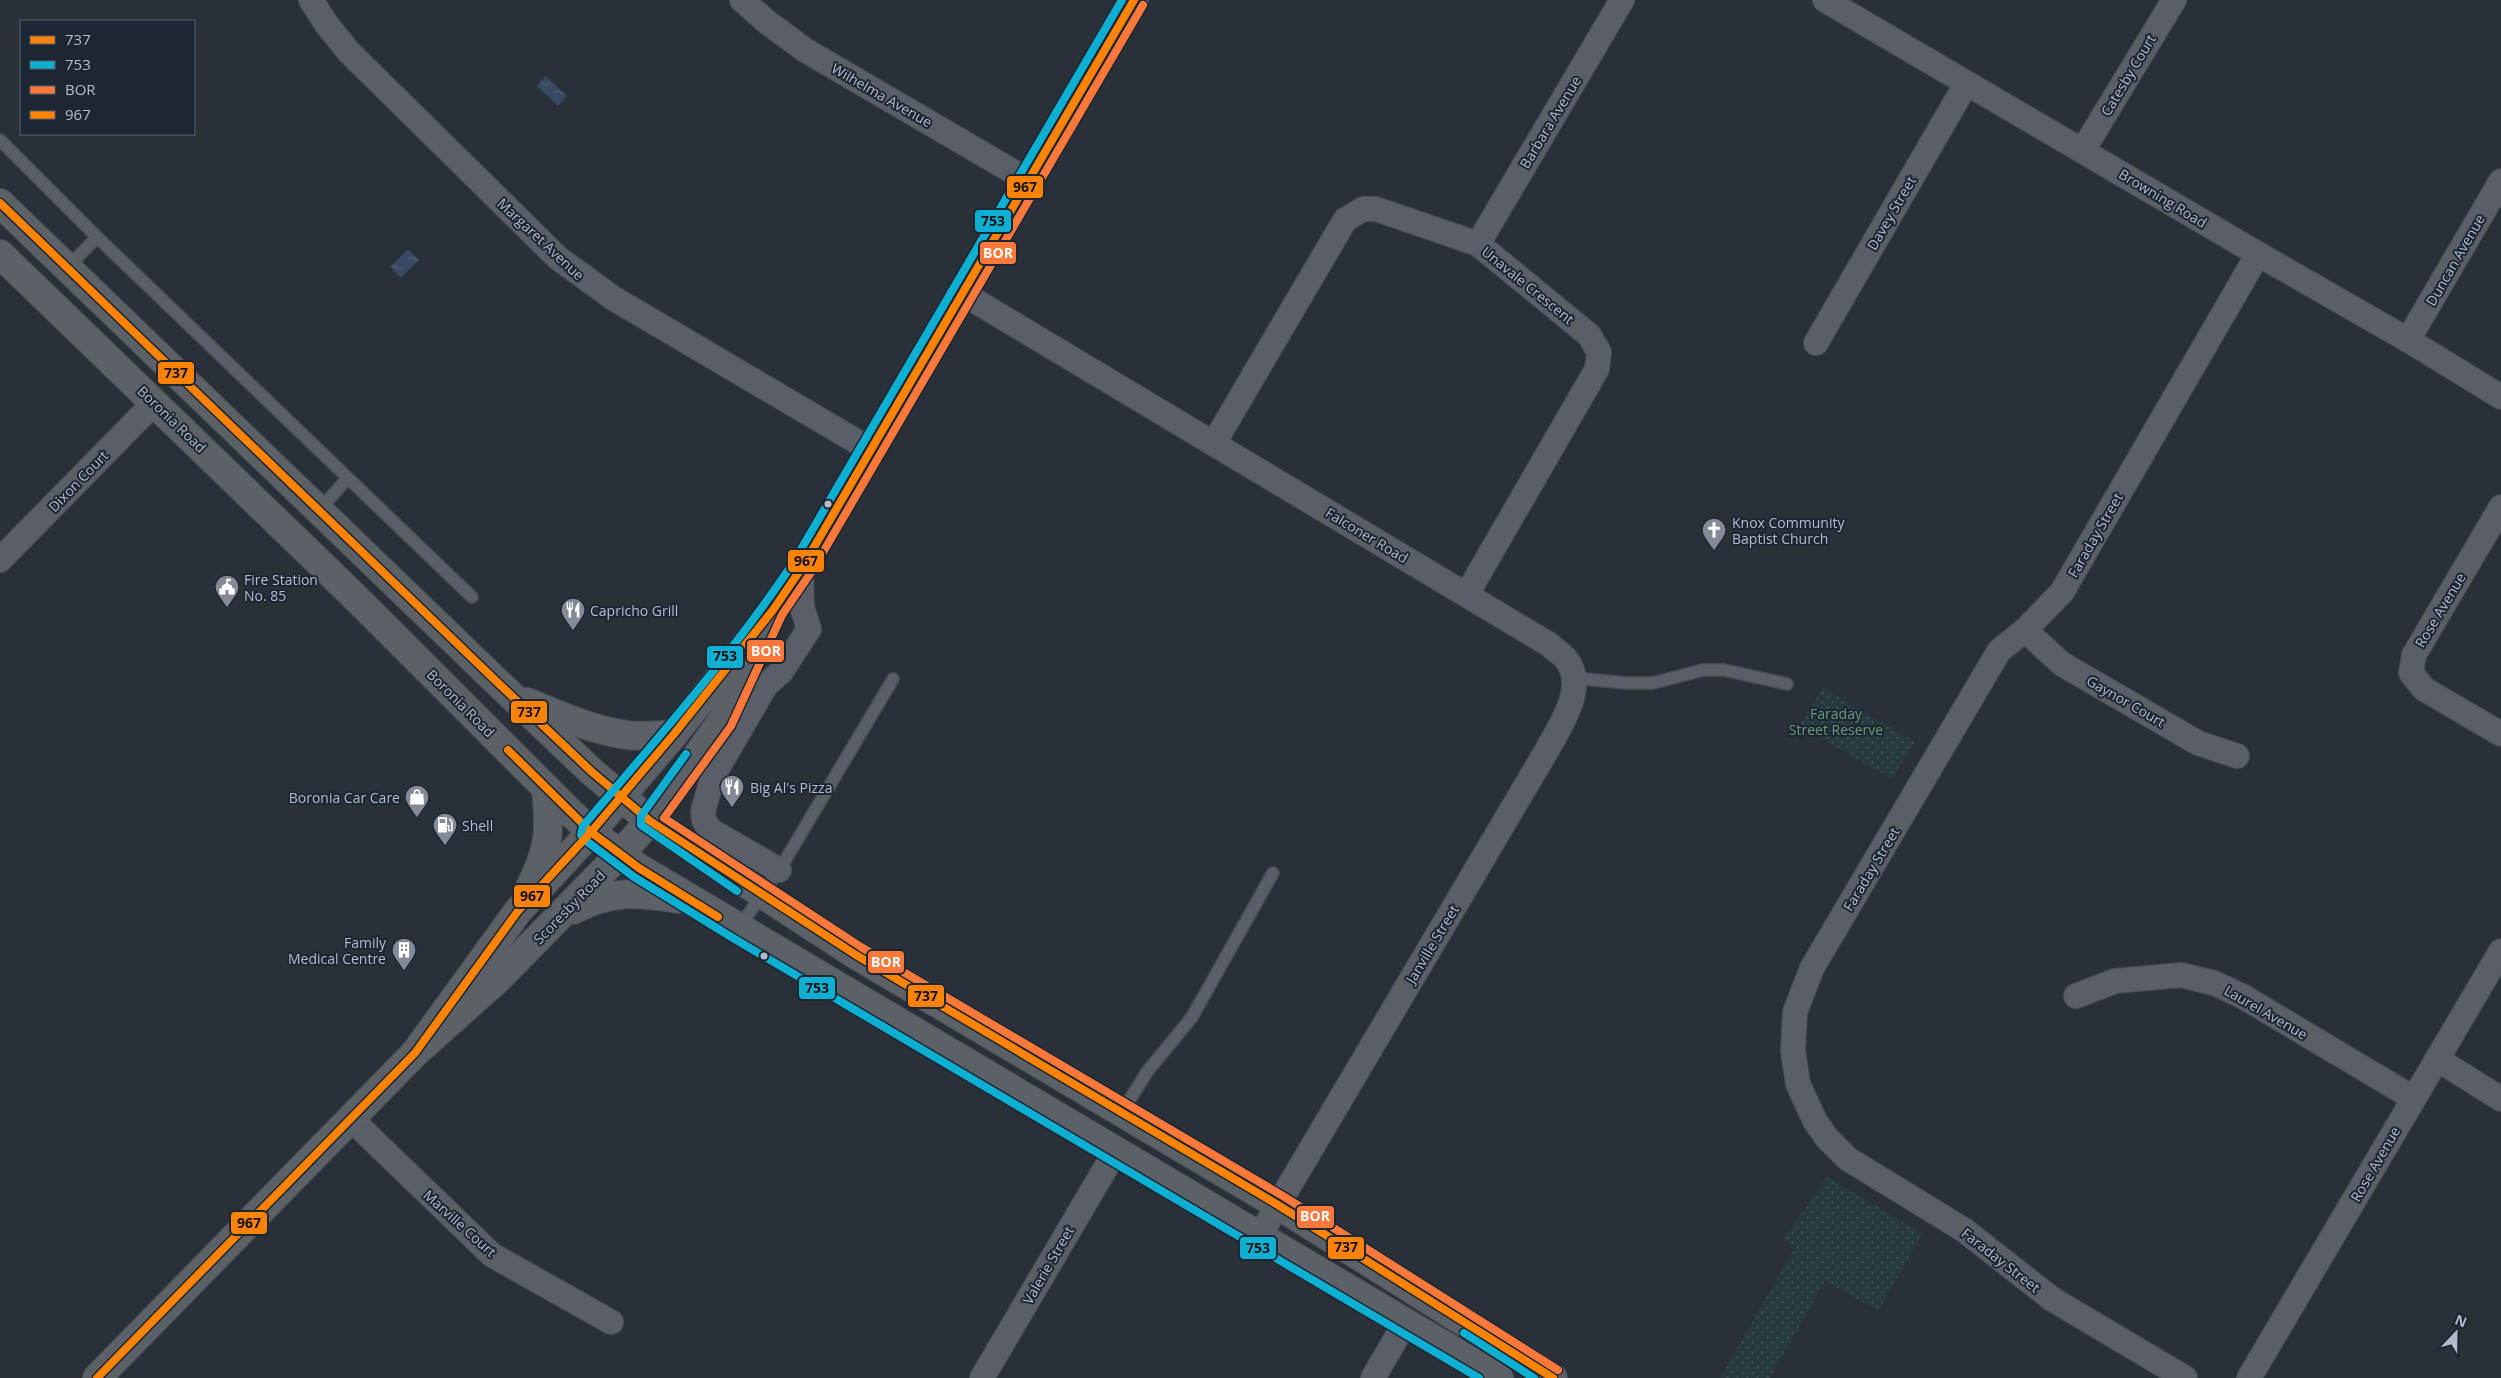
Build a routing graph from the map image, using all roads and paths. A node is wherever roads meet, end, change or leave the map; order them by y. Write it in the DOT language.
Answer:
graph roads {
  1 [pos="311,0"];
  2 [pos="742,0"];
  3 [pos="1134,0"];
  4 [pos="1622,0"];
  5 [pos="1825,0"];
  6 [pos="2174,0"];
  7 [pos="1966,84"];
  8 [pos="0,140"];
  9 [pos="2083,150"];
  10 [pos="1029,180"];
  11 [pos="2501,181"];
  12 [pos="0,203"];
  13 [pos="97,237"];
  14 [pos="1478,244"];
  15 [pos="0,254"];
  16 [pos="2258,254"];
  17 [pos="66,268"];
  18 [pos="962,293"];
  19 [pos="2408,340"];
  20 [pos="1816,343"];
  21 [pos="2501,397"];
  22 [pos="155,402"];
  23 [pos="1214,443"];
  24 [pos="871,450"];
  25 [pos="348,478"];
  26 [pos="2501,507"];
  27 [pos="320,509"];
  28 [pos="0,560"];
  29 [pos="801,568"];
  30 [pos="1467,594"];
  31 [pos="472,597"];
  32 [pos="773,610"];
  33 [pos="2025,630"];
  34 [pos="1574,678"];
  35 [pos="893,679"];
  36 [pos="1787,684"];
  37 [pos="512,696"];
  38 [pos="674,734"];
  39 [pos="2501,734"];
  40 [pos="2237,756"];
  41 [pos="546,788"];
  42 [pos="621,796"];
  43 [pos="650,821"];
  44 [pos="591,832"];
  45 [pos="620,854"];
  46 [pos="779,870"];
  47 [pos="1273,874"];
  48 [pos="762,895"];
  49 [pos="693,901"];
  50 [pos="518,910"];
  51 [pos="560,917"];
  52 [pos="738,929"];
  53 [pos="2501,951"];
  54 [pos="2076,996"];
  55 [pos="415,1053"];
  56 [pos="2437,1059"];
  57 [pos="2413,1098"];
  58 [pos="2501,1099"];
  59 [pos="1122,1112"];
  60 [pos="350,1118"];
  61 [pos="1115,1152"];
  62 [pos="1278,1205"];
  63 [pos="1259,1237"];
  64 [pos="611,1322"];
  65 [pos="1405,1323"];
  66 [pos="97,1378"];
  67 [pos="982,1378"];
  68 [pos="1373,1378"];
  69 [pos="1499,1378"];
  70 [pos="1553,1378"];
  71 [pos="2185,1378"];
  72 [pos="2249,1378"];
  1 -- 24 [label="street, Margaret Avenue"];
  2 -- 10 [label="street, Wilhelma Avenue"];
  3 -- 10 [label="main road, Scoresby Road"];
  4 -- 14 [label="street, Barbara Avenue"];
  5 -- 7 [label="street, Browning Road"];
  6 -- 9 [label="street, Catesby Court"];
  7 -- 9 [label="street, Browning Road"];
  7 -- 20 [label="street, Davey Street"];
  8 -- 13 [label="lane"];
  9 -- 16 [label="street, Browning Road"];
  10 -- 18 [label="main road, Scoresby Road"];
  11 -- 19 [label="street, Duncan Avenue"];
  12 -- 17 [label="main road"];
  13 -- 17 [label="lane"];
  13 -- 25 [label="lane"];
  14 -- 23 [label="street, Unavale Crescent"];
  14 -- 30 [label="street, Unavale Crescent"];
  15 -- 22 [label="main road, Boronia Road"];
  16 -- 19 [label="street, Browning Road"];
  16 -- 33 [label="street, Faraday Street"];
  17 -- 27 [label="main road"];
  18 -- 23 [label="street, Falconer Road"];
  18 -- 24 [label="main road, Scoresby Road"];
  19 -- 21 [label="street, Browning Road"];
  22 -- 28 [label="street, Dixon Court"];
  22 -- 41 [label="main road, Boronia Road"];
  23 -- 30 [label="street, Falconer Road"];
  24 -- 29 [label="main road, Scoresby Road"];
  25 -- 27 [label="lane"];
  25 -- 31 [label="lane"];
  26 -- 39 [label="street, Rose Avenue"];
  27 -- 37 [label="main road"];
  29 -- 32 [label="main road, Scoresby Road"];
  29 -- 46 [label="street"];
  30 -- 34 [label="street, Falconer Road"];
  32 -- 38 [label="main road, Scoresby Road"];
  32 -- 43 [label="main road, Scoresby Road"];
  33 -- 40 [label="street, Gaynor Court"];
  33 -- 71 [label="street, Faraday Street"];
  34 -- 36 [label="lane"];
  34 -- 62 [label="street, Janville Street"];
  35 -- 46 [label="lane"];
  37 -- 38 [label="main road"];
  37 -- 42 [label="main road"];
  38 -- 42 [label="main road, Scoresby Road"];
  41 -- 44 [label="main road, Boronia Road"];
  41 -- 50 [label="main road"];
  42 -- 43 [label="main road"];
  42 -- 44 [label="main road, Scoresby Road"];
  43 -- 45 [label="main road, Scoresby Road"];
  43 -- 48 [label="main road"];
  44 -- 45 [label="main road, Boronia Road"];
  44 -- 50 [label="main road, Scoresby Road"];
  45 -- 49 [label="main road, Boronia Road"];
  45 -- 51 [label="main road, Scoresby Road"];
  46 -- 48 [label="lane"];
  47 -- 59 [label="lane"];
  48 -- 52 [label="lane"];
  48 -- 59 [label="main road"];
  49 -- 51 [label="main road"];
  49 -- 52 [label="main road, Boronia Road"];
  50 -- 55 [label="main road, Scoresby Road"];
  51 -- 55 [label="main road, Scoresby Road"];
  52 -- 61 [label="main road, Boronia Road"];
  53 -- 56 [label="street, Rose Avenue"];
  54 -- 57 [label="street, Laurel Avenue"];
  55 -- 60 [label="main road, Scoresby Road"];
  56 -- 57 [label="street, Rose Avenue"];
  56 -- 58 [label="street"];
  57 -- 72 [label="street, Rose Avenue"];
  59 -- 62 [label="main road"];
  60 -- 64 [label="street, Marville Court"];
  60 -- 66 [label="main road, Scoresby Road"];
  61 -- 63 [label="main road, Boronia Road"];
  61 -- 67 [label="street, Valerie Street"];
  62 -- 63 [label="street, Janville Street"];
  62 -- 70 [label="main road"];
  63 -- 65 [label="main road, Boronia Road"];
  65 -- 68 [label="street"];
  65 -- 69 [label="main road, Boronia Road"];
}
